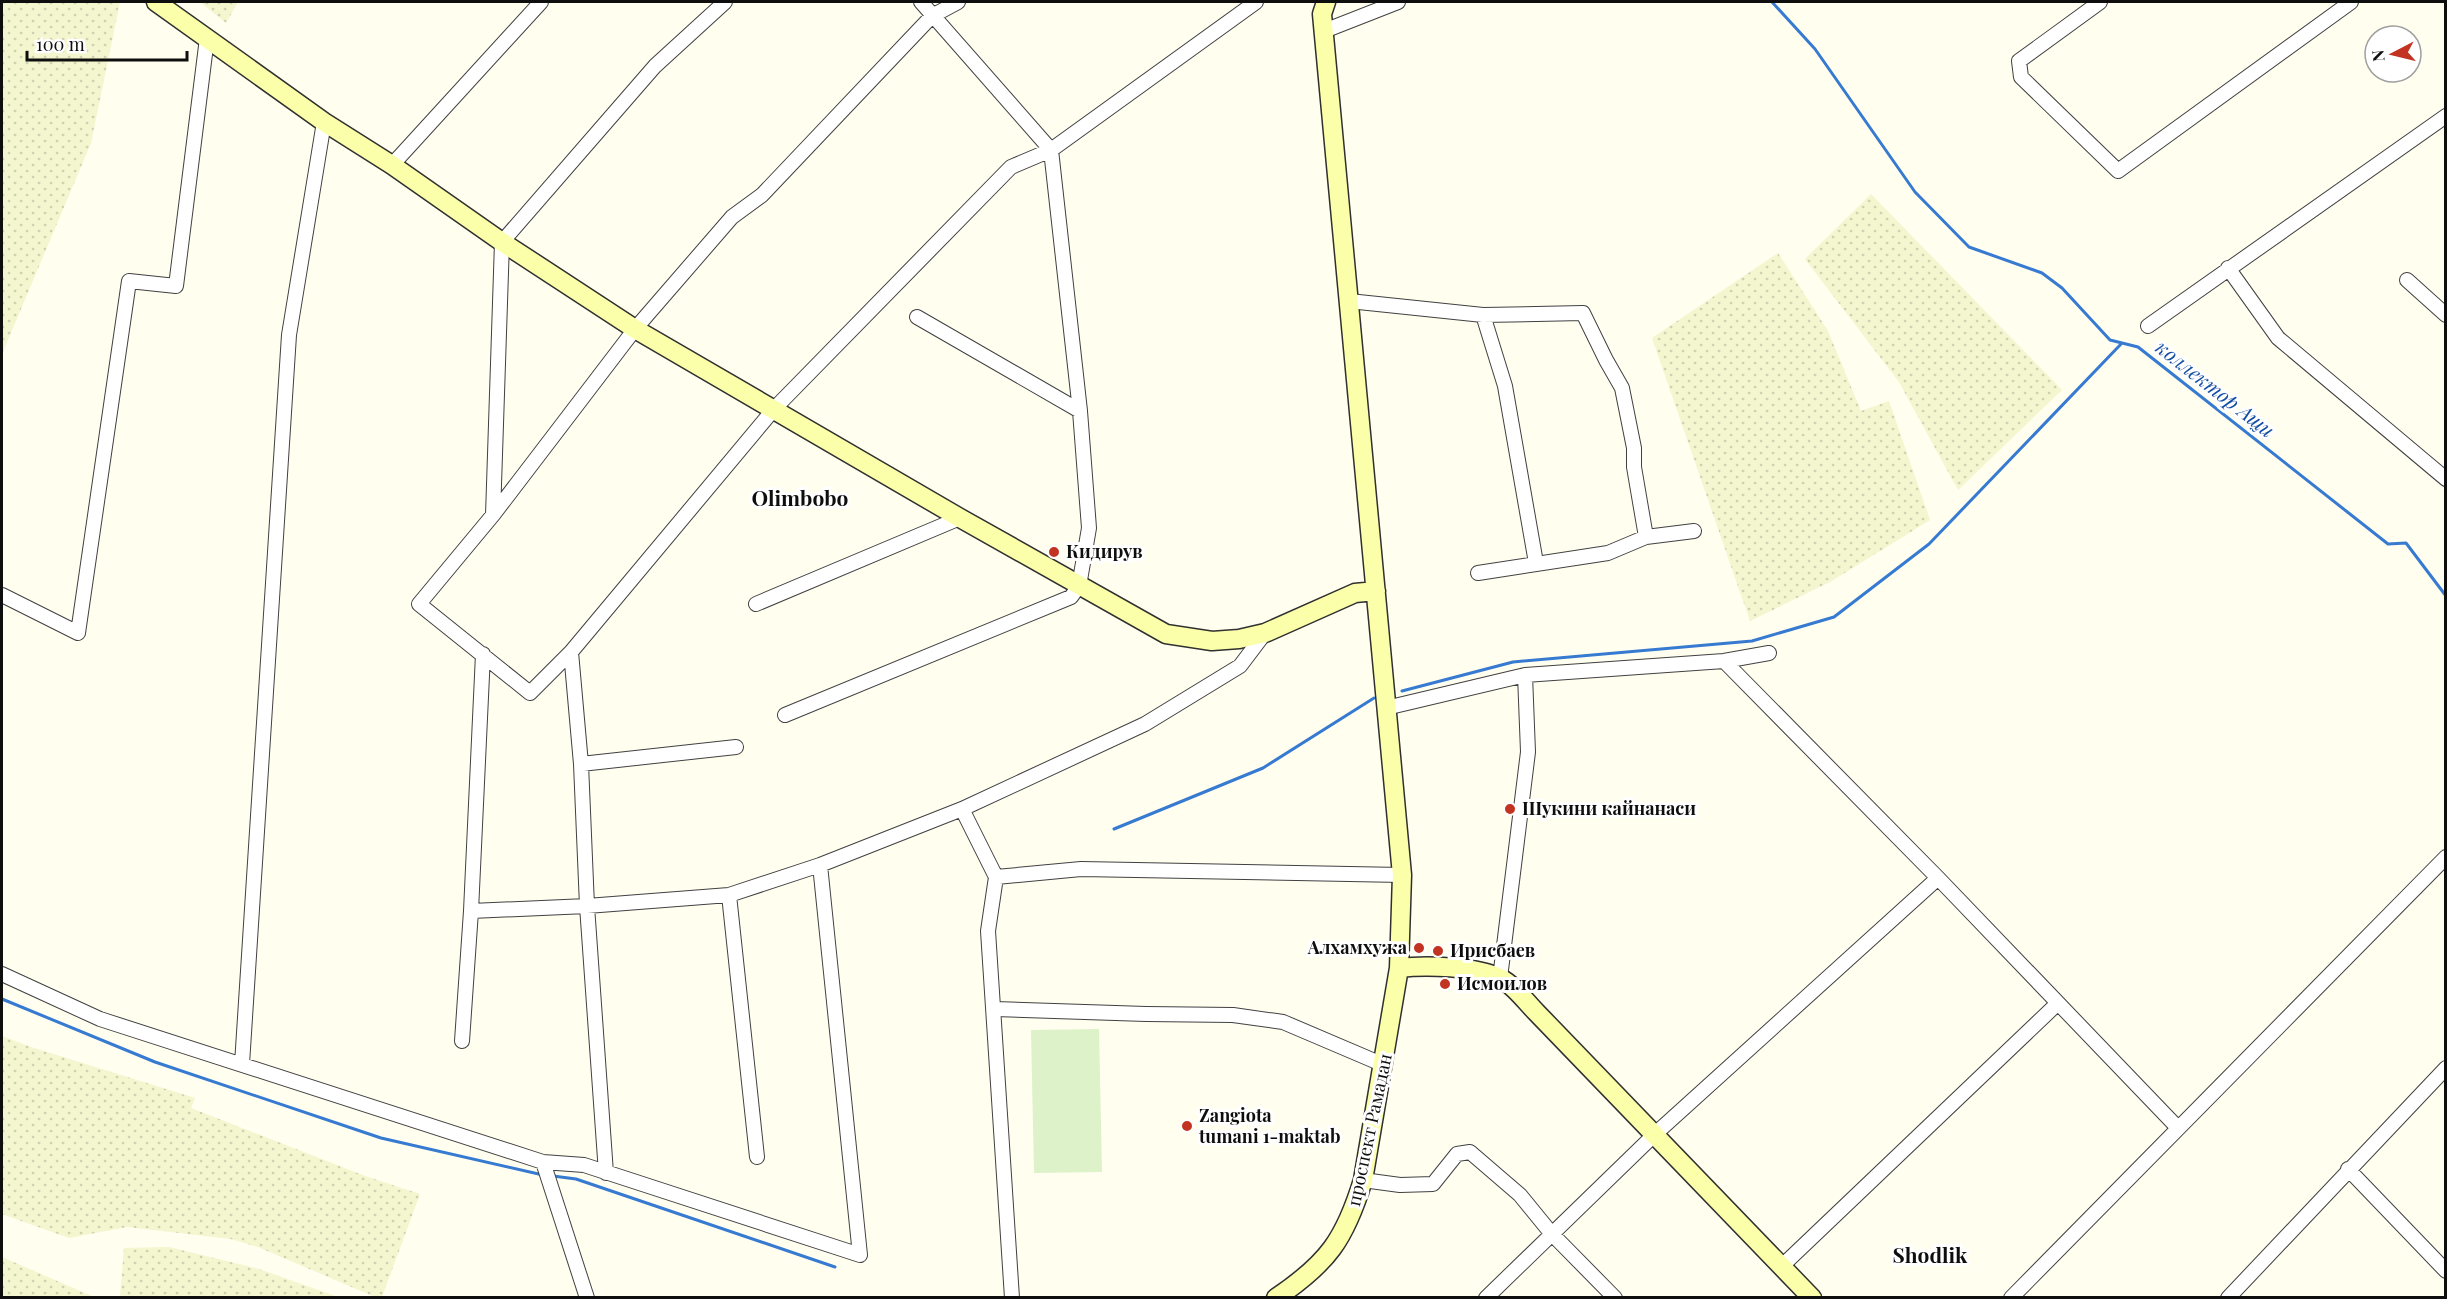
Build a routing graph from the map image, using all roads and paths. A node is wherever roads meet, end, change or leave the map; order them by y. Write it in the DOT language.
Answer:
graph roads {
  1 [pos="156,2"];
  2 [pos="541,2"];
  3 [pos="725,2"];
  4 [pos="921,2"];
  5 [pos="958,2"];
  6 [pos="1256,2"];
  7 [pos="1326,2"];
  8 [pos="1398,2"];
  9 [pos="2100,2"];
  10 [pos="2351,2"];
  11 [pos="932,16"];
  12 [pos="1324,31"];
  13 [pos="207,38"];
  14 [pos="2445,116"];
  15 [pos="324,122"];
  16 [pos="1051,150"];
  17 [pos="392,165"];
  18 [pos="502,242"];
  19 [pos="2228,268"];
  20 [pos="2407,280"];
  21 [pos="1349,301"];
  22 [pos="1483,315"];
  23 [pos="2445,315"];
  24 [pos="916,317"];
  25 [pos="2148,326"];
  26 [pos="635,329"];
  27 [pos="774,409"];
  28 [pos="1080,411"];
  29 [pos="2445,479"];
  30 [pos="493,514"];
  31 [pos="960,518"];
  32 [pos="1694,531"];
  33 [pos="1646,537"];
  34 [pos="1536,563"];
  35 [pos="1479,573"];
  36 [pos="1078,586"];
  37 [pos="1376,591"];
  38 [pos="2,595"];
  39 [pos="756,604"];
  40 [pos="1266,633"];
  41 [pos="571,652"];
  42 [pos="1769,653"];
  43 [pos="483,654"];
  44 [pos="1724,661"];
  45 [pos="1526,675"];
  46 [pos="1386,708"];
  47 [pos="785,715"];
  48 [pos="736,747"];
  49 [pos="580,764"];
  50 [pos="962,809"];
  51 [pos="2445,857"];
  52 [pos="820,865"];
  53 [pos="1402,875"];
  54 [pos="996,877"];
  55 [pos="1938,878"];
  56 [pos="729,895"];
  57 [pos="587,906"];
  58 [pos="471,911"];
  59 [pos="1399,968"];
  60 [pos="2,974"];
  61 [pos="1500,978"];
  62 [pos="2058,1003"];
  63 [pos="995,1009"];
  64 [pos="462,1041"];
  65 [pos="242,1064"];
  66 [pos="1384,1065"];
  67 [pos="2445,1068"];
  68 [pos="2178,1128"];
  69 [pos="1654,1135"];
  70 [pos="758,1157"];
  71 [pos="544,1167"];
  72 [pos="2348,1169"];
  73 [pos="606,1173"];
  74 [pos="1363,1180"];
  75 [pos="1551,1233"];
  76 [pos="1782,1266"];
  77 [pos="2445,1271"];
  78 [pos="2237,1295"];
  79 [pos="587,1298"];
  80 [pos="1012,1298"];
  81 [pos="1276,1298"];
  82 [pos="1486,1298"];
  83 [pos="1615,1298"];
  84 [pos="1812,1298"];
  85 [pos="2011,1298"];
  1 -- 13 [label="main road"];
  2 -- 17 [label="street"];
  3 -- 18 [label="street"];
  4 -- 11 [label="street"];
  5 -- 11 [label="street"];
  6 -- 16 [label="street"];
  7 -- 12 [label="main road, проспект Рамадан"];
  8 -- 12 [label="street"];
  9 -- 10 [label="street"];
  11 -- 16 [label="street"];
  11 -- 26 [label="street"];
  12 -- 21 [label="main road, проспект Рамадан"];
  13 -- 15 [label="main road"];
  13 -- 38 [label="street"];
  14 -- 19 [label="street"];
  15 -- 17 [label="main road"];
  15 -- 65 [label="street"];
  16 -- 27 [label="street"];
  16 -- 28 [label="street"];
  17 -- 18 [label="main road"];
  18 -- 26 [label="main road"];
  18 -- 30 [label="street"];
  19 -- 25 [label="street"];
  19 -- 29 [label="street"];
  20 -- 23 [label="street"];
  21 -- 22 [label="street"];
  21 -- 37 [label="main road, проспект Рамадан"];
  22 -- 33 [label="street"];
  22 -- 34 [label="street"];
  24 -- 28 [label="street"];
  26 -- 27 [label="main road"];
  26 -- 30 [label="street"];
  27 -- 31 [label="main road"];
  27 -- 41 [label="street"];
  28 -- 36 [label="street"];
  30 -- 43 [label="street"];
  31 -- 36 [label="main road"];
  31 -- 39 [label="street"];
  32 -- 33 [label="street"];
  33 -- 34 [label="street"];
  34 -- 35 [label="street"];
  36 -- 40 [label="main road"];
  36 -- 47 [label="street"];
  37 -- 40 [label="main road"];
  37 -- 46 [label="main road, проспект Рамадан"];
  40 -- 50 [label="street"];
  41 -- 43 [label="street"];
  41 -- 49 [label="street"];
  42 -- 44 [label="street"];
  43 -- 58 [label="street"];
  44 -- 45 [label="street"];
  44 -- 55 [label="street"];
  45 -- 46 [label="street"];
  45 -- 61 [label="street"];
  46 -- 53 [label="main road, проспект Рамадан"];
  48 -- 49 [label="street"];
  49 -- 57 [label="street"];
  50 -- 52 [label="street"];
  50 -- 54 [label="street"];
  51 -- 68 [label="street"];
  52 -- 56 [label="street"];
  52 -- 73 [label="street"];
  53 -- 54 [label="street"];
  53 -- 59 [label="main road, проспект Рамадан"];
  54 -- 63 [label="street"];
  55 -- 62 [label="street"];
  55 -- 69 [label="street"];
  56 -- 57 [label="street"];
  56 -- 70 [label="street"];
  57 -- 58 [label="street"];
  57 -- 73 [label="street"];
  58 -- 64 [label="street"];
  59 -- 61 [label="main road"];
  59 -- 66 [label="main road, проспект Рамадан"];
  60 -- 65 [label="street"];
  61 -- 69 [label="main road"];
  62 -- 68 [label="street"];
  62 -- 76 [label="street"];
  63 -- 66 [label="street"];
  63 -- 80 [label="street"];
  65 -- 71 [label="street"];
  66 -- 74 [label="main road, проспект Рамадан"];
  67 -- 72 [label="street"];
  68 -- 85 [label="street"];
  69 -- 75 [label="street"];
  69 -- 76 [label="main road"];
  71 -- 73 [label="street"];
  71 -- 79 [label="street"];
  72 -- 77 [label="street"];
  72 -- 78 [label="street"];
  74 -- 75 [label="street"];
  74 -- 81 [label="main road, проспект Рамадан"];
  75 -- 82 [label="street"];
  75 -- 83 [label="street"];
  76 -- 84 [label="main road"];
}
